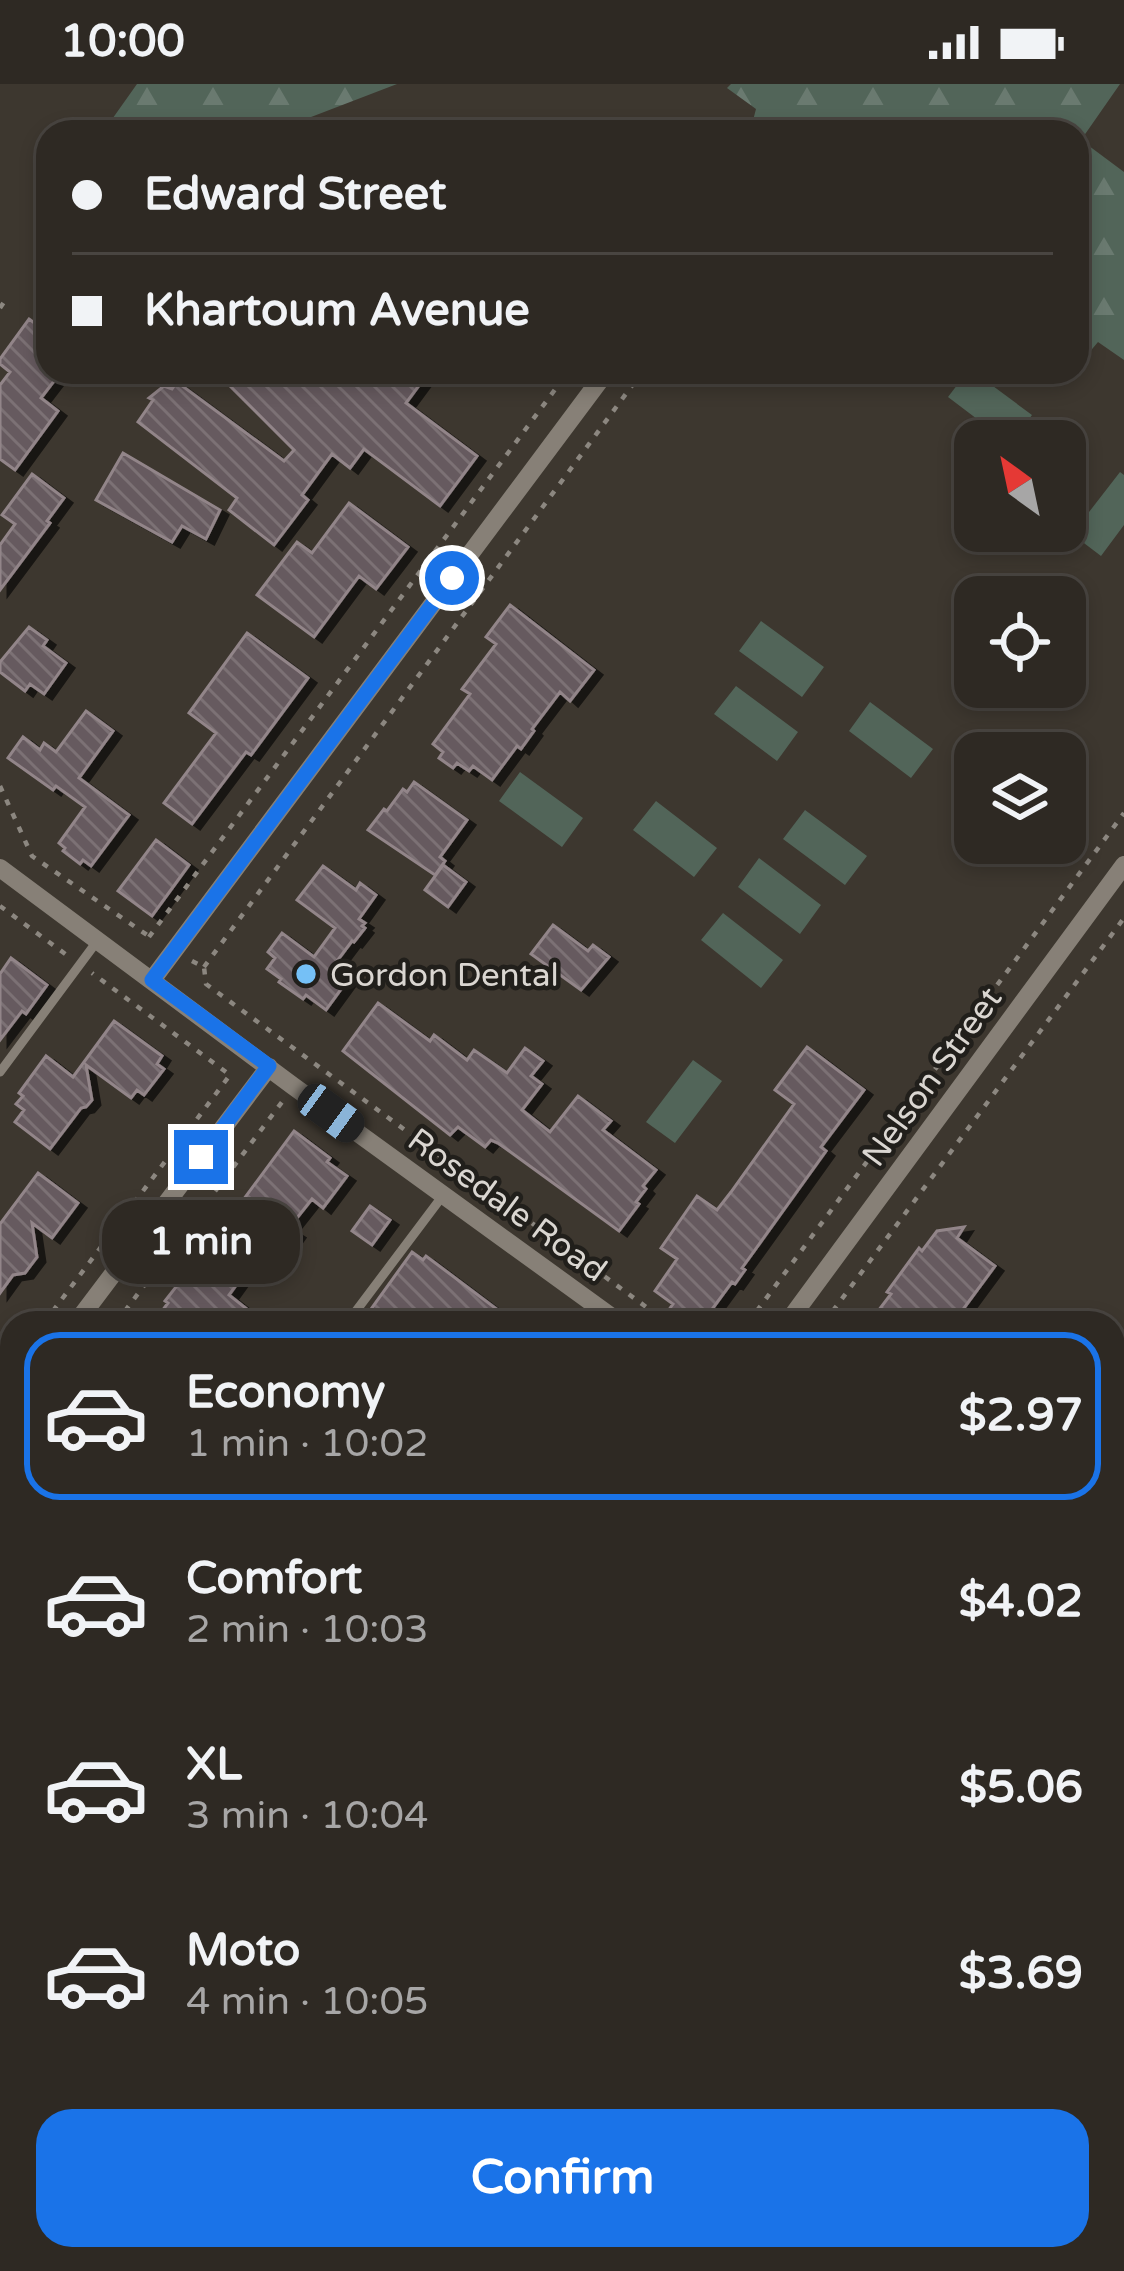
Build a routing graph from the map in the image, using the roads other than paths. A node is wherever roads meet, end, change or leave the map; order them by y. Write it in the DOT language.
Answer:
graph roads {
  1 [pos="596,384"];
  2 [pos="0,852"];
  3 [pos="1124,866"];
  4 [pos="7,873"];
  5 [pos="98,940"];
  6 [pos="152,980"];
  7 [pos="269,1066"];
  8 [pos="0,1072"];
  9 [pos="444,1194"];
  10 [pos="85,1311"];
  11 [pos="356,1311"];
  12 [pos="590,1311"];
  13 [pos="796,1311"];
  1 -- 6 [label="street"];
  2 -- 4 [label="street, Rosedale Road"];
  3 -- 13 [label="street, Nelson Street"];
  4 -- 5 [label="street, Rosedale Road"];
  5 -- 6 [label="street, Rosedale Road"];
  5 -- 8 [label="lane"];
  6 -- 7 [label="street, Rosedale Road"];
  7 -- 9 [label="street, Rosedale Road"];
  7 -- 10 [label="street"];
  9 -- 11 [label="lane"];
  9 -- 12 [label="street, Rosedale Road"];
}
